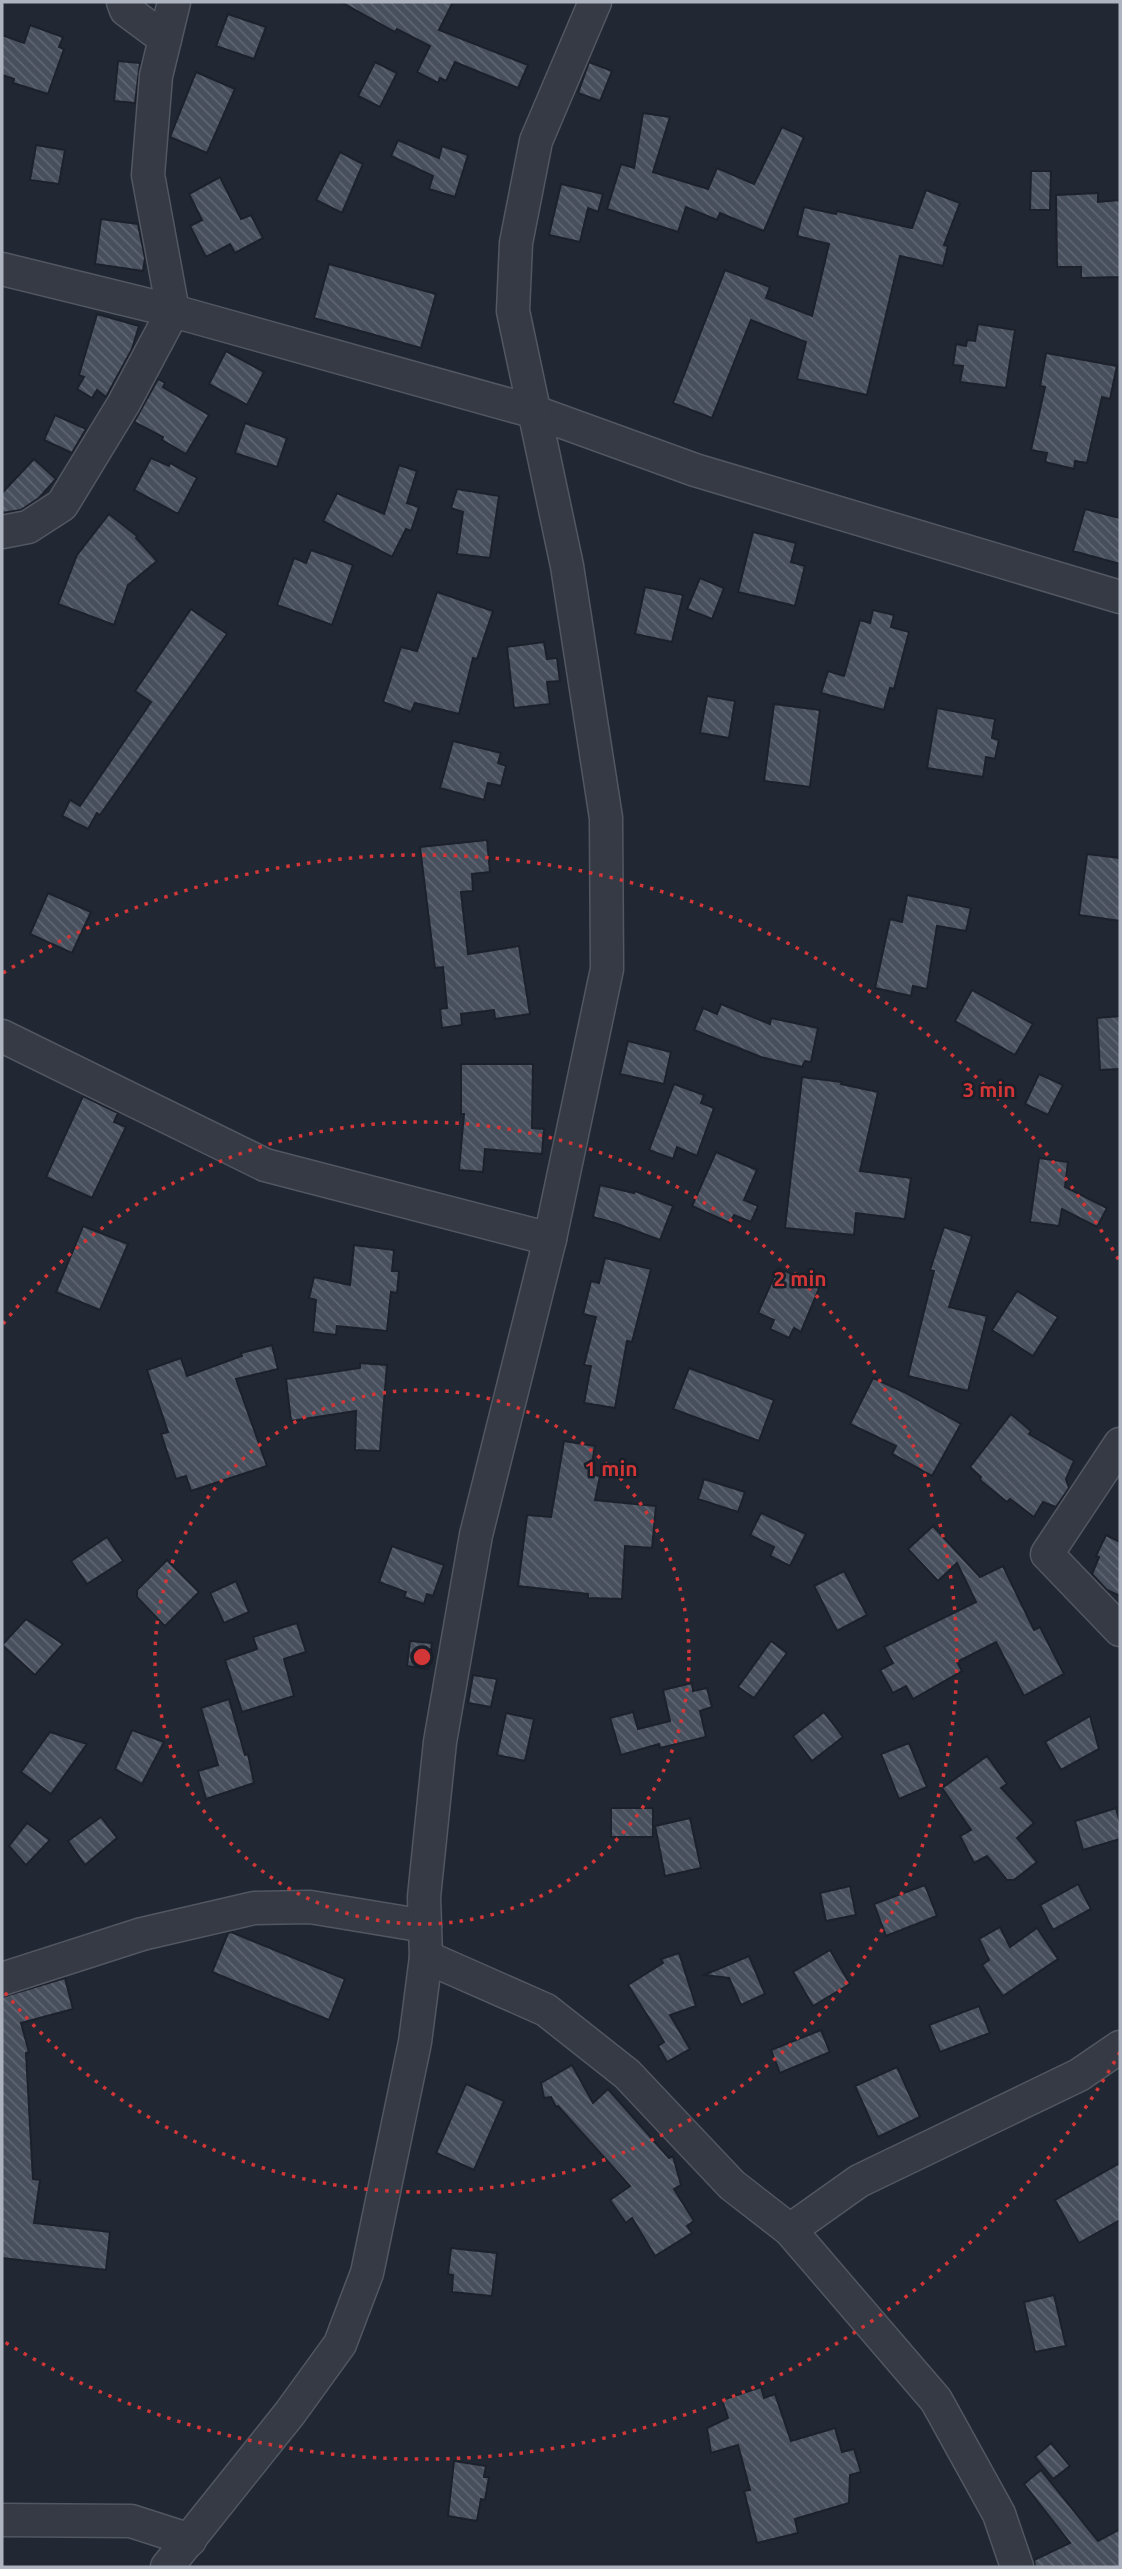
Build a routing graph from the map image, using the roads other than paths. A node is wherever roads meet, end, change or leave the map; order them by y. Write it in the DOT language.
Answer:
graph roads {
  1 [pos="123,2"];
  2 [pos="174,2"];
  3 [pos="595,2"];
  4 [pos="165,39"];
  5 [pos="2,269"];
  6 [pos="173,312"];
  7 [pos="535,412"];
  8 [pos="2,532"];
  9 [pos="1120,597"];
  10 [pos="2,1036"];
  11 [pos="550,1239"];
  12 [pos="1120,1444"];
  13 [pos="1120,1630"];
  14 [pos="425,1926"];
  15 [pos="426,1957"];
  16 [pos="2,1979"];
  17 [pos="1120,2047"];
  18 [pos="790,2230"];
  19 [pos="2,2520"];
  20 [pos="191,2540"];
  21 [pos="167,2567"];
  22 [pos="1017,2567"];
  1 -- 4 [label="street"];
  2 -- 4 [label="street"];
  3 -- 7 [label="street"];
  4 -- 6 [label="street"];
  5 -- 6 [label="street"];
  6 -- 7 [label="street"];
  6 -- 8 [label="street"];
  7 -- 9 [label="street"];
  7 -- 11 [label="street"];
  10 -- 11 [label="street"];
  11 -- 14 [label="street"];
  12 -- 13 [label="street"];
  14 -- 15 [label="street"];
  14 -- 16 [label="street"];
  15 -- 18 [label="street"];
  15 -- 20 [label="street"];
  17 -- 18 [label="street"];
  18 -- 22 [label="street"];
  19 -- 20 [label="street"];
  20 -- 21 [label="street"];
}
